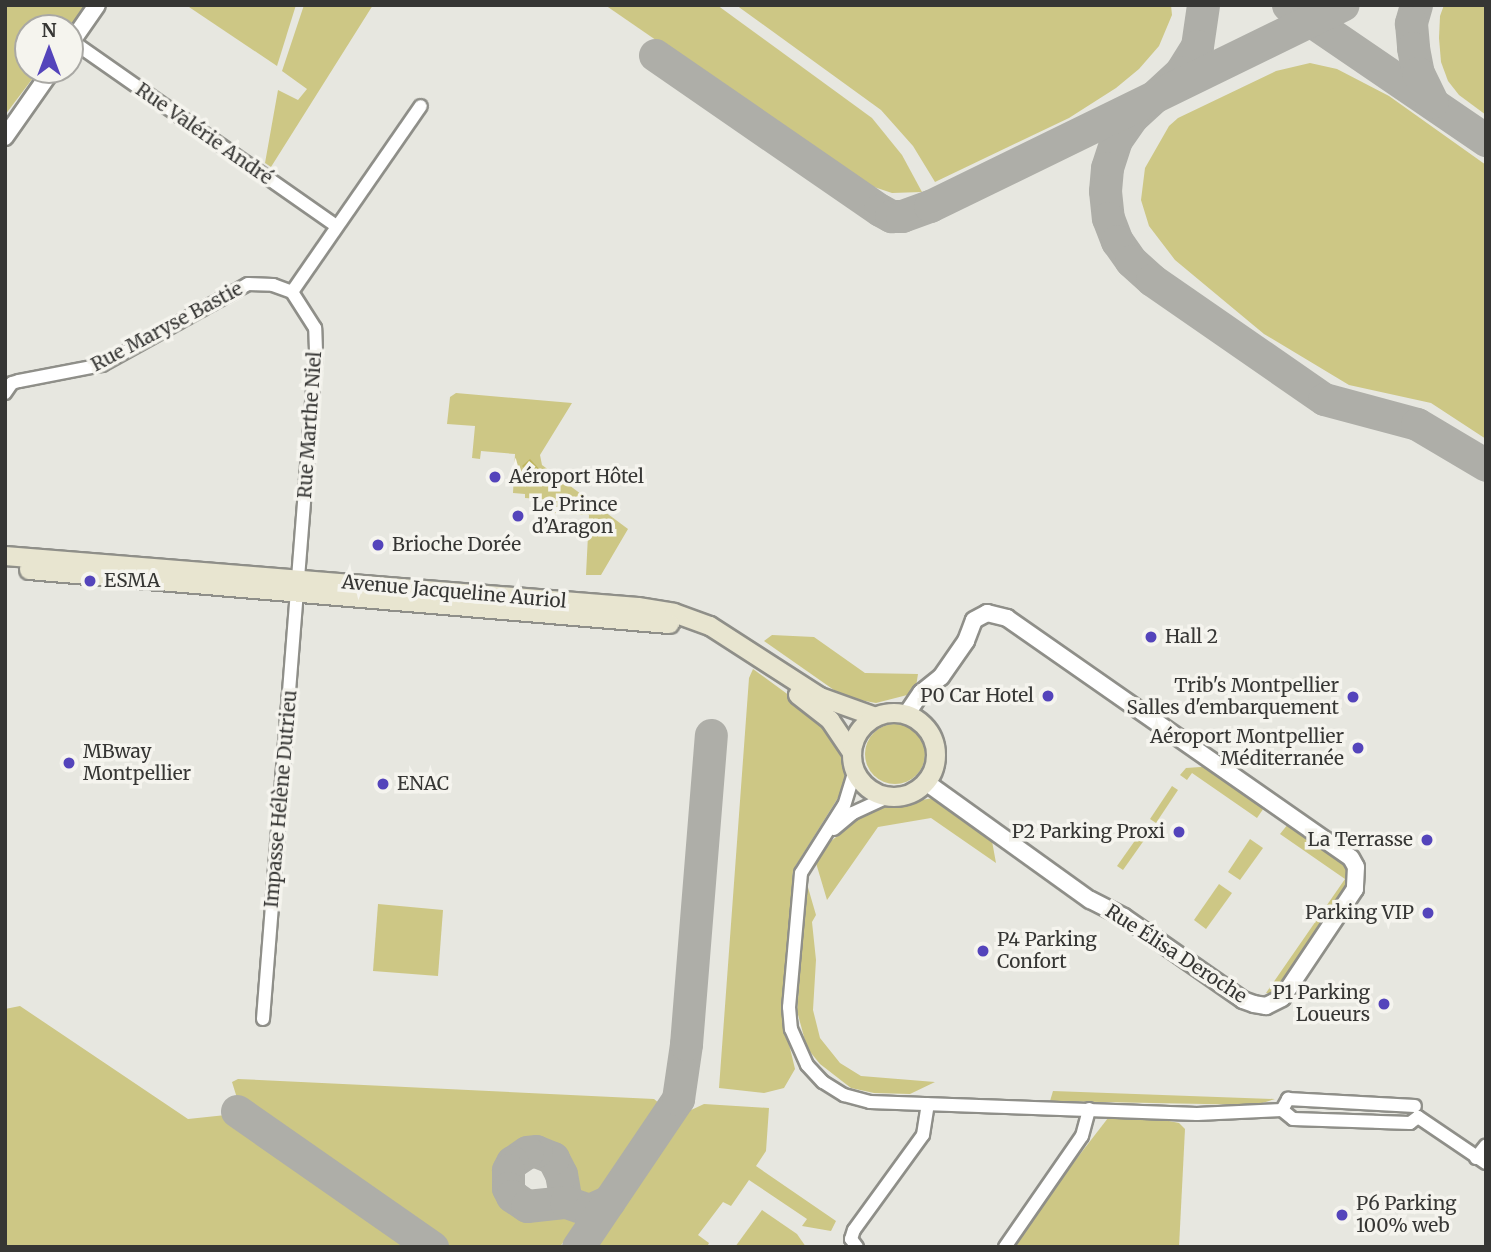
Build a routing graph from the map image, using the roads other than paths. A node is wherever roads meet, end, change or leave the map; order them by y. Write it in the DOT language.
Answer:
graph roads {
  1 [pos="97,5"];
  2 [pos="84,24"];
  3 [pos="84,51"];
  4 [pos="42,84"];
  5 [pos="421,106"];
  6 [pos="5,137"];
  7 [pos="335,226"];
  8 [pos="292,292"];
  9 [pos="5,393"];
  10 [pos="5,556"];
  11 [pos="5,568"];
  12 [pos="297,586"];
  13 [pos="906,715"];
  14 [pos="876,717"];
  15 [pos="854,761"];
  16 [pos="926,782"];
  17 [pos="890,796"];
  18 [pos="826,835"];
  19 [pos="263,1019"];
  20 [pos="928,1104"];
  21 [pos="1090,1109"];
  22 [pos="1282,1110"];
  23 [pos="1417,1111"];
  24 [pos="1486,1145"];
  25 [pos="1481,1160"];
  26 [pos="857,1247"];
  27 [pos="1005,1247"];
  1 -- 2 [label="street"];
  3 -- 7 [label="street, Rue Valérie André"];
  4 -- 6 [label="street"];
  5 -- 7 [label="street"];
  7 -- 8 [label="street"];
  8 -- 9 [label="street, Rue Maryse Bastie"];
  8 -- 12 [label="street, Rue Marthe Niel"];
  10 -- 12 [label="main road, Avenue Jacqueline Auriol"];
  11 -- 12 [label="main road, Avenue Jacqueline Auriol"];
  12 -- 14 [label="main road, Avenue Jacqueline Auriol"];
  12 -- 15 [label="main road, Avenue Jacqueline Auriol"];
  12 -- 19 [label="street, Impasse Hélène Dutrieu"];
  13 -- 14 [label="main road"];
  13 -- 16 [label="main road"];
  13 -- 16 [label="street, Rue Élisa Deroche"];
  14 -- 15 [label="main road"];
  15 -- 17 [label="main road"];
  15 -- 18 [label="street"];
  16 -- 17 [label="main road"];
  17 -- 18 [label="street"];
  18 -- 20 [label="street"];
  20 -- 21 [label="street"];
  20 -- 26 [label="street"];
  21 -- 22 [label="street"];
  21 -- 27 [label="street"];
  22 -- 23 [label="street"];
  22 -- 23 [label="street"];
  23 -- 25 [label="street"];
  24 -- 25 [label="street"];
}
